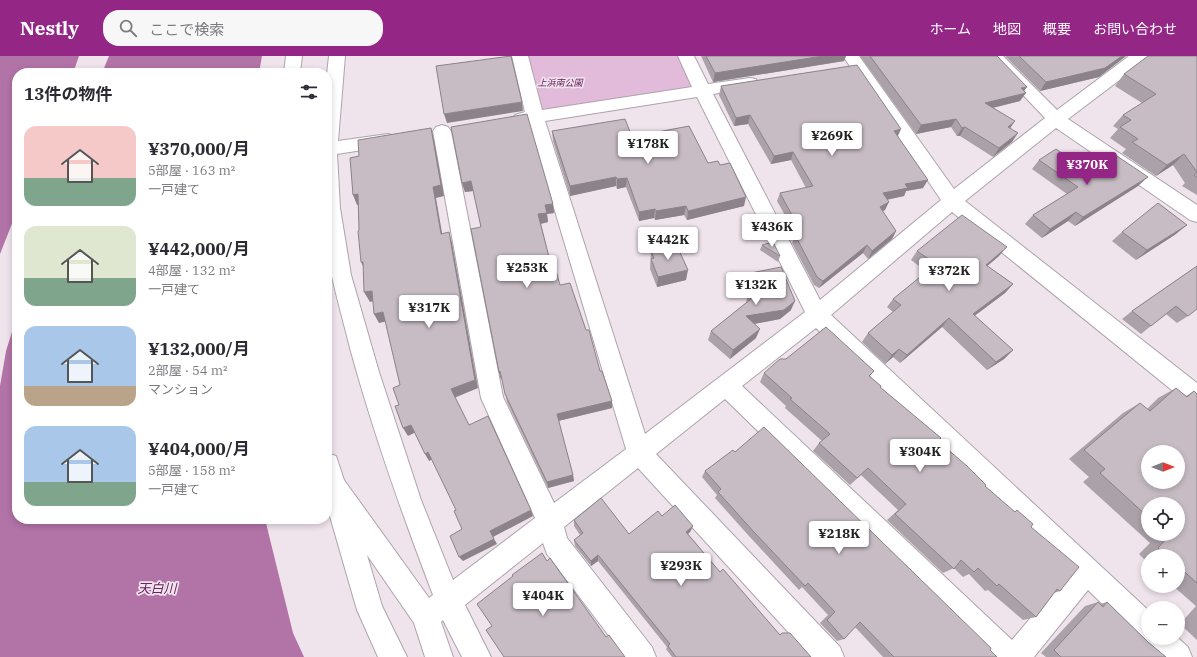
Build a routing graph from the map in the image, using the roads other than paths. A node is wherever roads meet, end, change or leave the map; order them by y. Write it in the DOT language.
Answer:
graph roads {
  1 [pos="294,56"];
  2 [pos="337,56"];
  3 [pos="520,56"];
  4 [pos="686,56"];
  5 [pos="994,56"];
  6 [pos="1140,56"];
  7 [pos="850,63"];
  8 [pos="293,68"];
  9 [pos="764,80"];
  10 [pos="702,90"];
  11 [pos="332,108"];
  12 [pos="535,116"];
  13 [pos="1056,118"];
  14 [pos="504,121"];
  15 [pos="442,131"];
  16 [pos="404,137"];
  17 [pos="332,148"];
  18 [pos="952,201"];
  19 [pos="1197,215"];
  20 [pos="332,220"];
  21 [pos="817,315"];
  22 [pos="726,385"];
  23 [pos="1197,398"];
  24 [pos="639,452"];
  25 [pos="332,477"];
  26 [pos="332,481"];
  27 [pos="550,522"];
  28 [pos="1086,572"];
  29 [pos="448,600"];
  30 [pos="425,616"];
  31 [pos="1141,623"];
  32 [pos="1165,645"];
  33 [pos="393,657"];
  34 [pos="439,657"];
  35 [pos="477,657"];
  36 [pos="642,657"];
  37 [pos="830,657"];
  38 [pos="1009,657"];
  39 [pos="1016,657"];
  40 [pos="1178,657"];
  1 -- 8 [label="street"];
  2 -- 11 [label="street"];
  3 -- 12 [label="street"];
  4 -- 10 [label="street"];
  5 -- 13 [label="street"];
  6 -- 13 [label="street"];
  7 -- 18 [label="street"];
  9 -- 10 [label="street"];
  10 -- 12 [label="street"];
  10 -- 21 [label="street"];
  12 -- 14 [label="street"];
  12 -- 24 [label="street"];
  13 -- 18 [label="street"];
  13 -- 19 [label="street"];
  15 -- 27 [label="street"];
  16 -- 17 [label="street"];
  18 -- 21 [label="street"];
  18 -- 23 [label="street"];
  20 -- 29 [label="street"];
  21 -- 22 [label="street"];
  21 -- 28 [label="street"];
  22 -- 24 [label="street"];
  22 -- 38 [label="street"];
  24 -- 27 [label="street"];
  24 -- 37 [label="street"];
  25 -- 30 [label="street"];
  26 -- 33 [label="street"];
  27 -- 29 [label="street"];
  27 -- 36 [label="street"];
  28 -- 31 [label="street"];
  28 -- 39 [label="street"];
  29 -- 30 [label="street"];
  29 -- 35 [label="street"];
  30 -- 34 [label="street"];
  32 -- 40 [label="street"];
}
